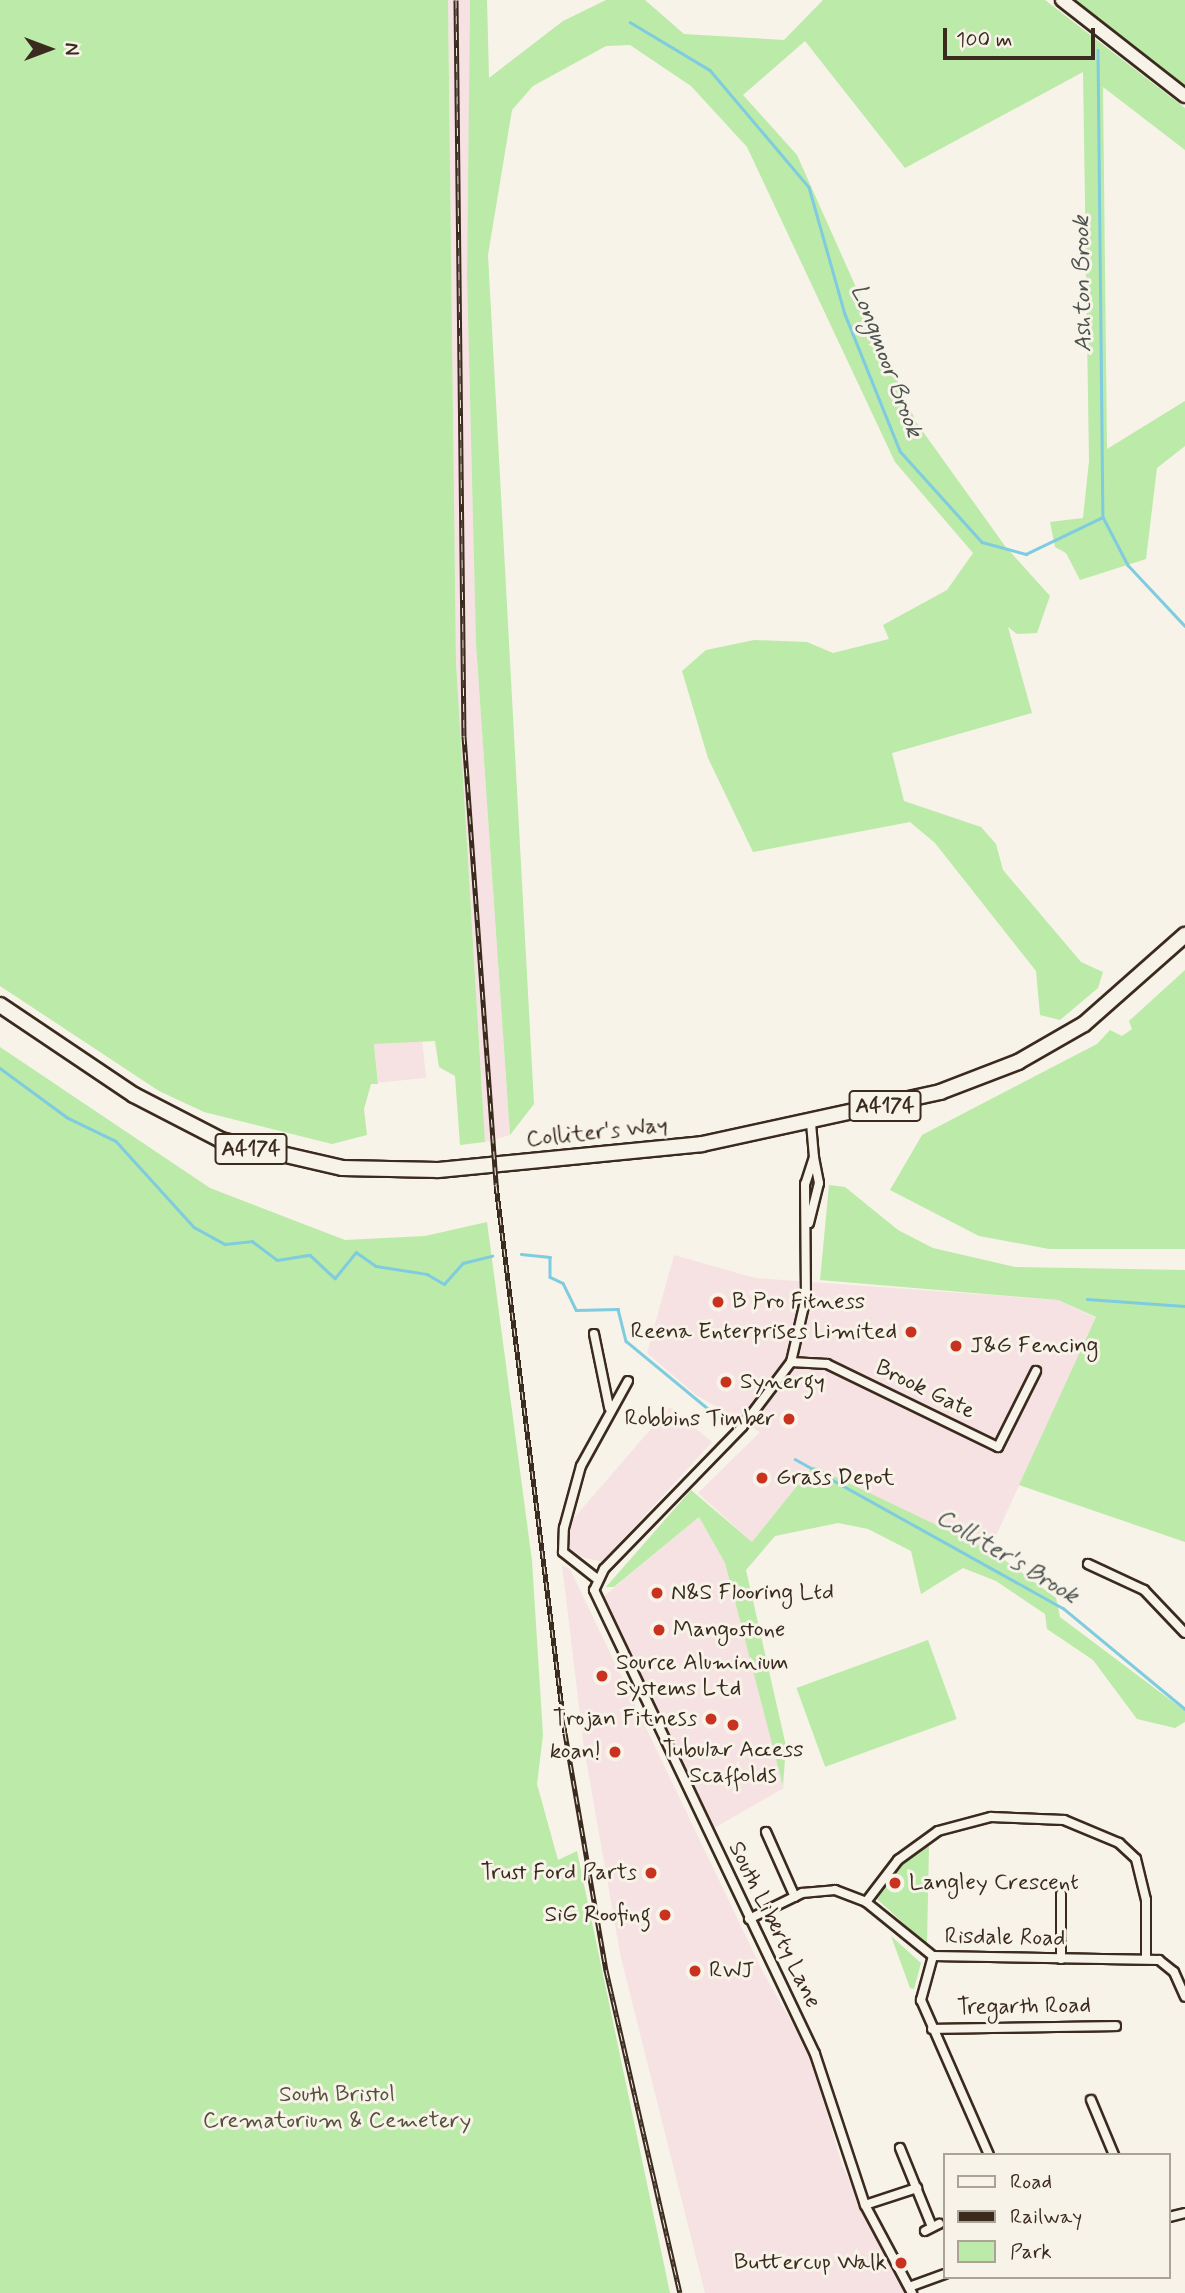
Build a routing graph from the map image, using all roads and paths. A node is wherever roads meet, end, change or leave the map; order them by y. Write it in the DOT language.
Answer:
graph roads {
  1 [pos="1062,0"];
  2 [pos="1185,96"];
  3 [pos="1185,935"];
  4 [pos="0,1005"];
  5 [pos="811,1123"];
  6 [pos="814,1157"];
  7 [pos="810,1223"];
  8 [pos="594,1334"];
  9 [pos="791,1362"];
  10 [pos="1036,1371"];
  11 [pos="628,1381"];
  12 [pos="609,1406"];
  13 [pos="1088,1564"];
  14 [pos="596,1578"];
  15 [pos="1185,1633"];
  16 [pos="766,1832"];
  17 [pos="1061,1894"];
  18 [pos="795,1897"];
  19 [pos="866,1902"];
  20 [pos="749,1919"];
  21 [pos="933,1956"];
  22 [pos="1146,1958"];
  23 [pos="1061,1959"];
  24 [pos="1185,1997"];
  25 [pos="1116,2026"];
  26 [pos="932,2029"];
  27 [pos="1091,2100"];
  28 [pos="900,2148"];
  29 [pos="988,2153"];
  30 [pos="1113,2153"];
  31 [pos="917,2188"];
  32 [pos="865,2205"];
  33 [pos="932,2227"];
  34 [pos="944,2274"];
  35 [pos="911,2290"];
  1 -- 2 [label="main road"];
  3 -- 5 [label="highway, Colliter's Way / A4174"];
  4 -- 5 [label="highway, Colliter's Way / A4174"];
  5 -- 6 [label="street"];
  6 -- 7 [label="street"];
  6 -- 7 [label="street"];
  7 -- 9 [label="street"];
  8 -- 12 [label="street"];
  9 -- 10 [label="street, Brook Gate"];
  9 -- 14 [label="street"];
  11 -- 12 [label="street"];
  12 -- 14 [label="street"];
  13 -- 15 [label="street"];
  14 -- 20 [label="street, South Liberty Lane"];
  16 -- 18 [label="street"];
  17 -- 23 [label="street"];
  18 -- 19 [label="street, Risdale Road"];
  18 -- 20 [label="street, Risdale Road"];
  19 -- 21 [label="street, Risdale Road"];
  19 -- 22 [label="street"];
  20 -- 32 [label="street, South Liberty Lane"];
  21 -- 23 [label="street, Risdale Road"];
  21 -- 26 [label="street, Tregarth Road"];
  22 -- 23 [label="street, Risdale Road"];
  22 -- 24 [label="street"];
  25 -- 26 [label="street, Tregarth Road"];
  26 -- 29 [label="street, Tregarth Road"];
  27 -- 30 [label="street"];
  28 -- 31 [label="street"];
  31 -- 32 [label="street"];
  31 -- 33 [label="street"];
  32 -- 35 [label="street, South Liberty Lane"];
  34 -- 35 [label="street"];
}
